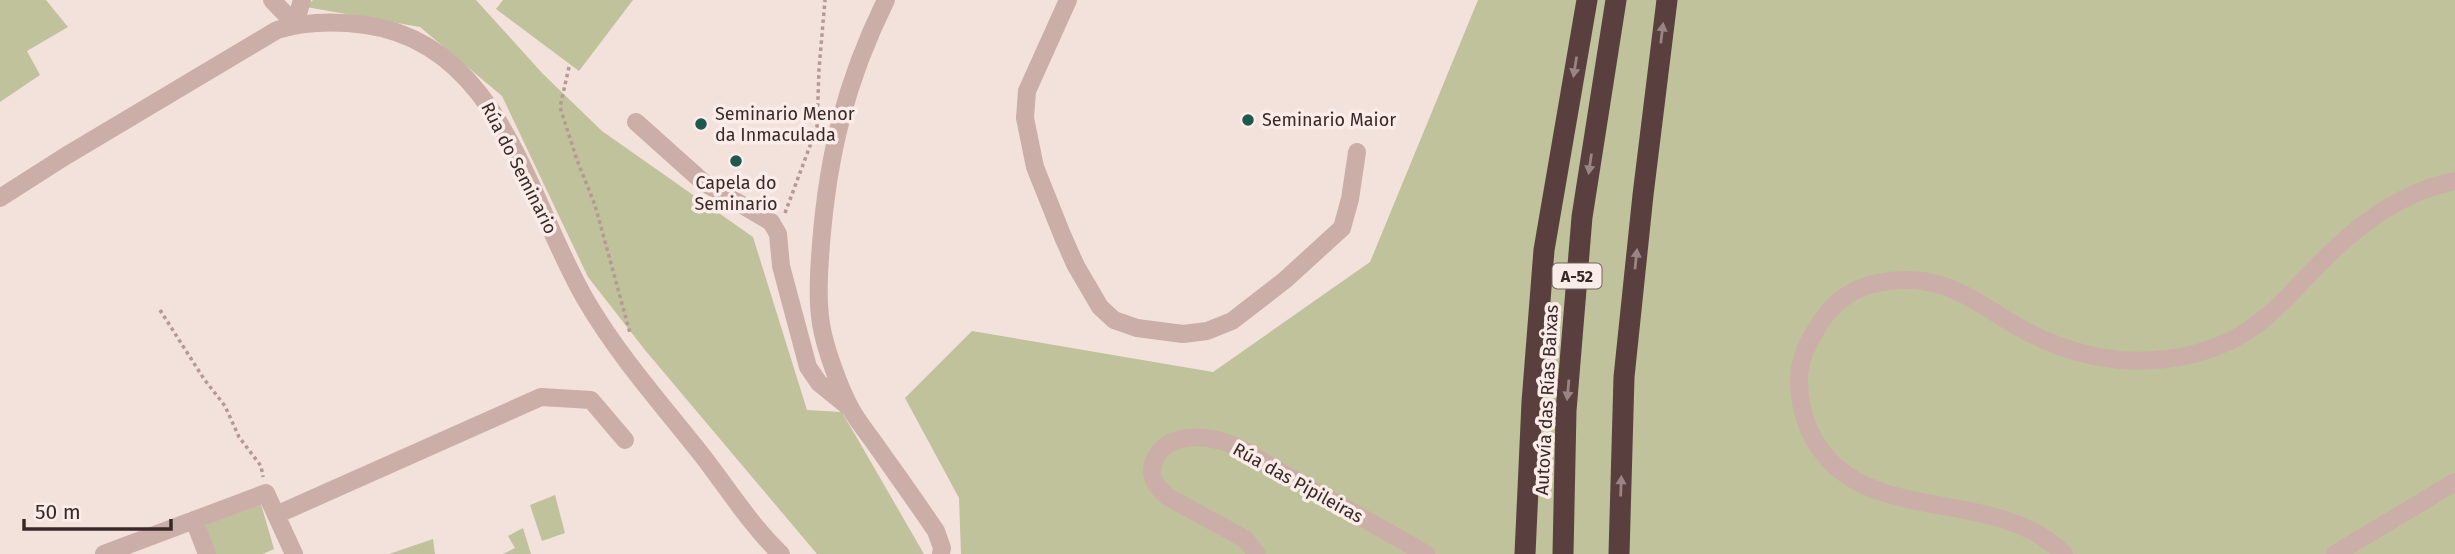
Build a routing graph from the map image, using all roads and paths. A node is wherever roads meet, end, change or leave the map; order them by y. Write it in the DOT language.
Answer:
graph roads {
  1 [pos="272,0"];
  2 [pos="302,0"];
  3 [pos="825,0"];
  4 [pos="886,0"];
  5 [pos="1068,0"];
  6 [pos="1587,0"];
  7 [pos="1616,0"];
  8 [pos="1667,0"];
  9 [pos="295,24"];
  10 [pos="569,67"];
  11 [pos="636,122"];
  12 [pos="1357,152"];
  13 [pos="2455,181"];
  14 [pos="0,198"];
  15 [pos="778,234"];
  16 [pos="160,310"];
  17 [pos="630,363"];
  18 [pos="851,409"];
  19 [pos="625,440"];
  20 [pos="2455,482"];
  21 [pos="266,493"];
  22 [pos="276,515"];
  23 [pos="194,520"];
  24 [pos="288,552"];
  25 [pos="777,552"];
  26 [pos="104,554"];
  27 [pos="207,554"];
  28 [pos="941,554"];
  29 [pos="1257,554"];
  30 [pos="1426,554"];
  31 [pos="1525,554"];
  32 [pos="1563,554"];
  33 [pos="1619,554"];
  34 [pos="2064,554"];
  35 [pos="2334,554"];
  1 -- 9 [label="street"];
  2 -- 9 [label="street"];
  3 -- 15 [label="path"];
  4 -- 18 [label="street"];
  5 -- 12 [label="street"];
  6 -- 31 [label="highway, one-way"];
  7 -- 32 [label="highway, Autovía das Rías Baixas / A-52, one-way"];
  33 -- 8 [label="highway, one-way"];
  9 -- 14 [label="street, Rúa do Seminario"];
  9 -- 17 [label="street, Rúa do Seminario"];
  10 -- 17 [label="path"];
  11 -- 15 [label="street"];
  13 -- 34 [label="street"];
  15 -- 18 [label="street"];
  16 -- 21 [label="path"];
  17 -- 25 [label="street, Rúa do Seminario"];
  18 -- 28 [label="street"];
  19 -- 22 [label="street"];
  20 -- 35 [label="street"];
  21 -- 22 [label="street"];
  21 -- 23 [label="street"];
  22 -- 24 [label="street"];
  23 -- 26 [label="street"];
  23 -- 27 [label="street"];
  29 -- 30 [label="street, Rúa das Pipileiras"];
}
